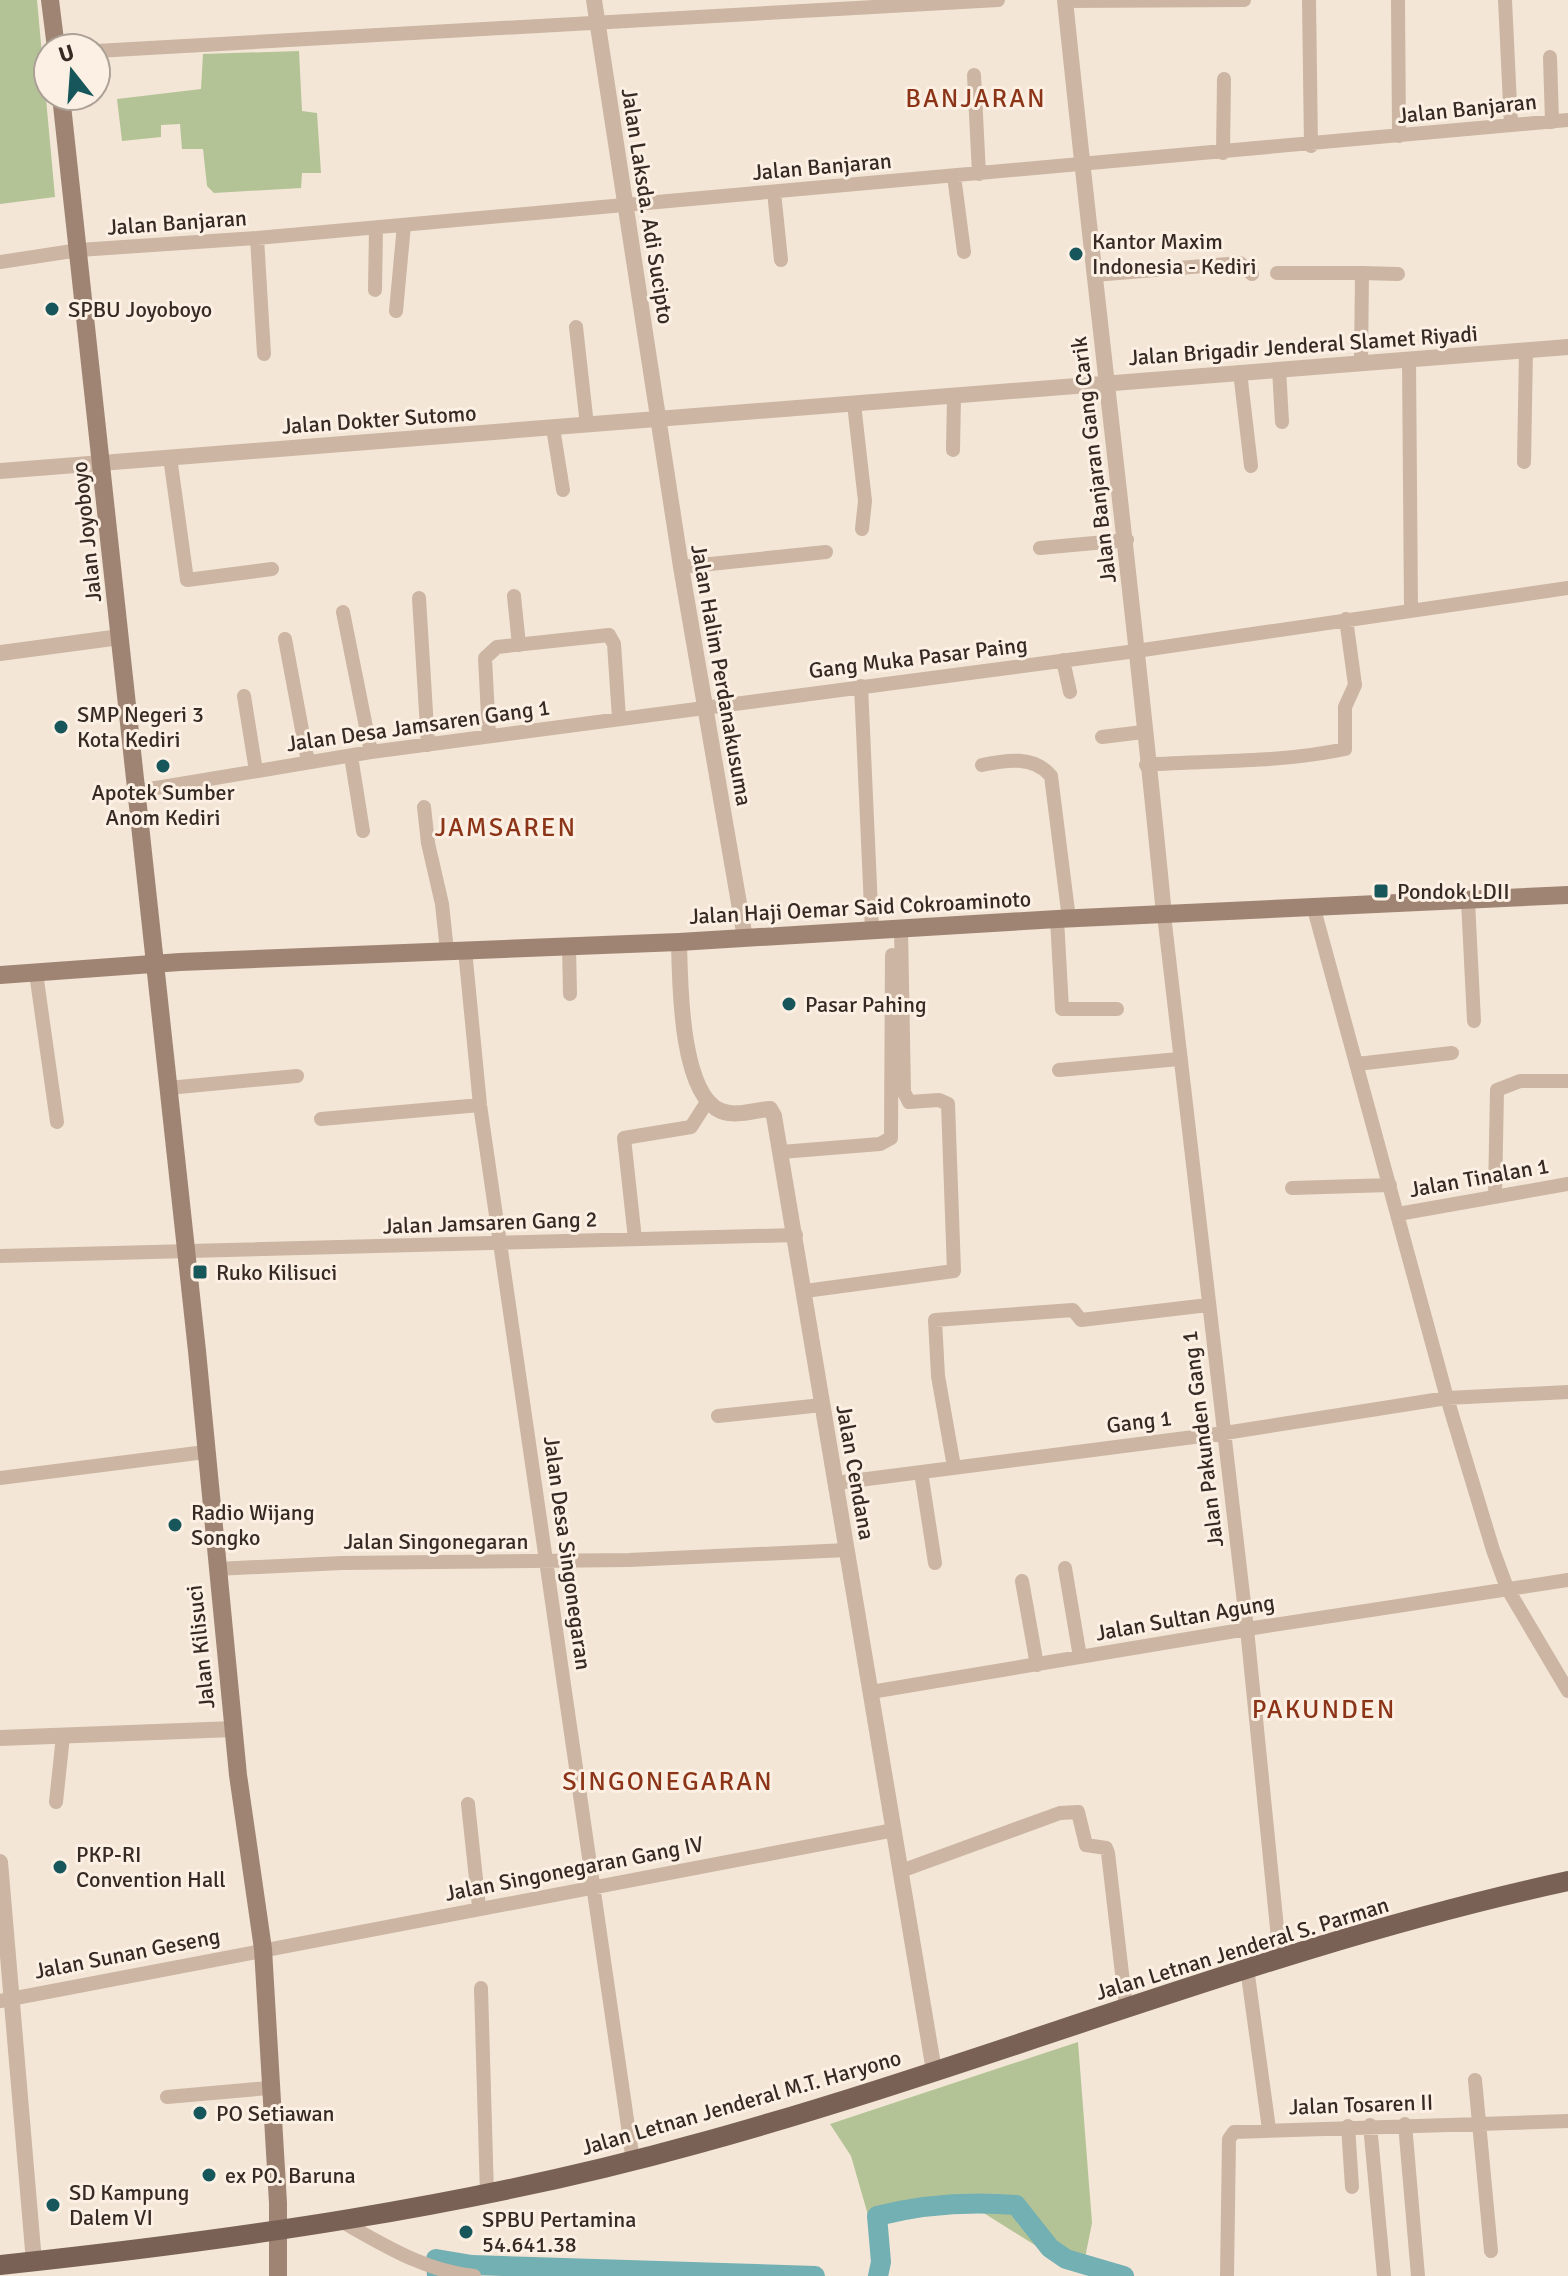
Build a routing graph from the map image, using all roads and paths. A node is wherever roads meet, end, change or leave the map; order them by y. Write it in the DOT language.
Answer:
graph roads {
  1 [pos="50,0"];
  2 [pos="594,0"];
  3 [pos="998,0"];
  4 [pos="1065,0"];
  5 [pos="1244,0"];
  6 [pos="1309,0"];
  7 [pos="1398,0"];
  8 [pos="1505,0"];
  9 [pos="933,2"];
  10 [pos="855,4"];
  11 [pos="729,8"];
  12 [pos="598,21"];
  13 [pos="54,32"];
  14 [pos="112,50"];
  15 [pos="1550,57"];
  16 [pos="974,75"];
  17 [pos="1224,79"];
  18 [pos="63,112"];
  19 [pos="1568,120"];
  20 [pos="1552,122"];
  21 [pos="1511,125"];
  22 [pos="1399,136"];
  23 [pos="1311,146"];
  24 [pos="1223,153"];
  25 [pos="1082,165"];
  26 [pos="979,174"];
  27 [pos="954,176"];
  28 [pos="774,192"];
  29 [pos="625,206"];
  30 [pos="404,225"];
  31 [pos="376,228"];
  32 [pos="257,238"];
  33 [pos="79,250"];
  34 [pos="964,252"];
  35 [pos="781,260"];
  36 [pos="0,262"];
  37 [pos="1277,273"];
  38 [pos="1362,273"];
  39 [pos="1252,274"];
  40 [pos="1398,274"];
  41 [pos="1094,275"];
  42 [pos="375,290"];
  43 [pos="396,311"];
  44 [pos="576,327"];
  45 [pos="1568,347"];
  46 [pos="1526,350"];
  47 [pos="264,354"];
  48 [pos="1409,359"];
  49 [pos="1361,363"];
  50 [pos="1279,369"];
  51 [pos="1240,372"];
  52 [pos="1105,383"];
  53 [pos="954,396"];
  54 [pos="854,404"];
  55 [pos="659,419"];
  56 [pos="1282,422"];
  57 [pos="587,425"];
  58 [pos="553,428"];
  59 [pos="953,450"];
  60 [pos="170,457"];
  61 [pos="103,462"];
  62 [pos="1524,462"];
  63 [pos="1251,466"];
  64 [pos="0,471"];
  65 [pos="563,490"];
  66 [pos="862,529"];
  67 [pos="1127,540"];
  68 [pos="1040,548"];
  69 [pos="826,552"];
  70 [pos="681,567"];
  71 [pos="272,569"];
  72 [pos="1568,588"];
  73 [pos="514,596"];
  74 [pos="419,598"];
  75 [pos="1411,609"];
  76 [pos="343,612"];
  77 [pos="1346,619"];
  78 [pos="120,637"];
  79 [pos="285,639"];
  80 [pos="519,645"];
  81 [pos="1136,651"];
  82 [pos="0,653"];
  83 [pos="1063,660"];
  84 [pos="861,686"];
  85 [pos="1070,692"];
  86 [pos="244,696"];
  87 [pos="705,706"];
  88 [pos="619,718"];
  89 [pos="1143,732"];
  90 [pos="489,736"];
  91 [pos="1102,737"];
  92 [pos="428,745"];
  93 [pos="371,752"];
  94 [pos="351,756"];
  95 [pos="308,762"];
  96 [pos="982,765"];
  97 [pos="1146,765"];
  98 [pos="256,771"];
  99 [pos="138,791"];
  100 [pos="424,807"];
  101 [pos="363,831"];
  102 [pos="1568,895"];
  103 [pos="1468,901"];
  104 [pos="1314,909"];
  105 [pos="1164,915"];
  106 [pos="1063,919"];
  107 [pos="888,928"];
  108 [pos="745,938"];
  109 [pos="679,942"];
  110 [pos="569,946"];
  111 [pos="456,950"];
  112 [pos="154,964"];
  113 [pos="36,973"];
  114 [pos="0,975"];
  115 [pos="570,994"];
  116 [pos="1117,1009"];
  117 [pos="1474,1021"];
  118 [pos="1452,1053"];
  119 [pos="1179,1059"];
  120 [pos="1357,1064"];
  121 [pos="1059,1070"];
  122 [pos="297,1076"];
  123 [pos="1568,1081"];
  124 [pos="168,1088"];
  125 [pos="707,1102"];
  126 [pos="480,1105"];
  127 [pos="321,1119"];
  128 [pos="57,1122"];
  129 [pos="781,1152"];
  130 [pos="1568,1184"];
  131 [pos="1390,1185"];
  132 [pos="1292,1188"];
  133 [pos="1495,1196"];
  134 [pos="1398,1214"];
  135 [pos="796,1235"];
  136 [pos="635,1239"];
  137 [pos="502,1244"];
  138 [pos="184,1251"];
  139 [pos="0,1256"];
  140 [pos="805,1291"];
  141 [pos="1208,1305"];
  142 [pos="1568,1392"];
  143 [pos="1447,1398"];
  144 [pos="822,1405"];
  145 [pos="718,1416"];
  146 [pos="1225,1433"];
  147 [pos="205,1452"];
  148 [pos="954,1467"];
  149 [pos="921,1472"];
  150 [pos="0,1478"];
  151 [pos="836,1483"];
  152 [pos="847,1550"];
  153 [pos="546,1562"];
  154 [pos="935,1563"];
  155 [pos="1065,1568"];
  156 [pos="216,1569"];
  157 [pos="1568,1580"];
  158 [pos="1022,1581"];
  159 [pos="1507,1588"];
  160 [pos="1247,1629"];
  161 [pos="1080,1657"];
  162 [pos="1037,1665"];
  163 [pos="1568,1691"];
  164 [pos="871,1692"];
  165 [pos="234,1729"];
  166 [pos="63,1736"];
  167 [pos="0,1738"];
  168 [pos="56,1802"];
  169 [pos="468,1804"];
  170 [pos="894,1830"];
  171 [pos="0,1862"];
  172 [pos="901,1871"];
  173 [pos="1568,1881"];
  174 [pos="594,1887"];
  175 [pos="479,1907"];
  176 [pos="263,1949"];
  177 [pos="1280,1958"];
  178 [pos="1247,1968"];
  179 [pos="481,1988"];
  180 [pos="6,1999"];
  181 [pos="1126,2008"];
  182 [pos="934,2071"];
  183 [pos="1475,2080"];
  184 [pos="269,2088"];
  185 [pos="167,2097"];
  186 [pos="1568,2121"];
  187 [pos="1478,2123"];
  188 [pos="1405,2124"];
  189 [pos="1370,2125"];
  190 [pos="1348,2126"];
  191 [pos="1269,2129"];
  192 [pos="633,2161"];
  193 [pos="1352,2187"];
  194 [pos="487,2195"];
  195 [pos="339,2220"];
  196 [pos="277,2230"];
  197 [pos="1491,2251"];
  198 [pos="34,2262"];
  199 [pos="0,2265"];
  200 [pos="278,2276"];
  201 [pos="474,2276"];
  202 [pos="1227,2276"];
  203 [pos="1384,2276"];
  204 [pos="1418,2276"];
  1 -- 13 [label="main road"];
  2 -- 12 [label="street, Jalan Laksda. Adi Sucipto"];
  3 -- 9 [label="street"];
  4 -- 5 [label="street"];
  4 -- 25 [label="street, Jalan Banjaran Gang Carik"];
  6 -- 23 [label="street"];
  7 -- 22 [label="street"];
  8 -- 21 [label="street"];
  9 -- 10 [label="street"];
  10 -- 11 [label="street"];
  11 -- 12 [label="street"];
  12 -- 14 [label="street"];
  12 -- 29 [label="street, Jalan Laksda. Adi Sucipto"];
  15 -- 20 [label="street"];
  16 -- 26 [label="street"];
  17 -- 24 [label="street"];
  18 -- 33 [label="main road, Jalan Joyoboyo"];
  19 -- 20 [label="street, Jalan Banjaran"];
  20 -- 21 [label="street, Jalan Banjaran"];
  21 -- 22 [label="street, Jalan Banjaran"];
  22 -- 23 [label="street, Jalan Banjaran"];
  23 -- 24 [label="street, Jalan Banjaran"];
  24 -- 25 [label="street, Jalan Banjaran"];
  25 -- 26 [label="street, Jalan Banjaran"];
  25 -- 41 [label="street, Jalan Banjaran Gang Carik"];
  26 -- 27 [label="street, Jalan Banjaran"];
  27 -- 28 [label="street, Jalan Banjaran"];
  27 -- 34 [label="street"];
  28 -- 29 [label="street, Jalan Banjaran"];
  28 -- 35 [label="street"];
  29 -- 30 [label="street, Jalan Banjaran"];
  29 -- 55 [label="street, Jalan Laksda. Adi Sucipto"];
  30 -- 31 [label="street, Jalan Banjaran"];
  30 -- 43 [label="street"];
  31 -- 32 [label="street, Jalan Banjaran"];
  31 -- 42 [label="street"];
  32 -- 33 [label="street, Jalan Banjaran"];
  32 -- 47 [label="street"];
  33 -- 36 [label="street, Jalan Banjaran"];
  33 -- 61 [label="main road, Jalan Joyoboyo"];
  37 -- 38 [label="street"];
  38 -- 40 [label="street"];
  38 -- 49 [label="street"];
  39 -- 41 [label="street"];
  41 -- 52 [label="street, Jalan Banjaran Gang Carik"];
  44 -- 57 [label="street"];
  45 -- 46 [label="street, Jalan Brigadir Jenderal Slamet Riyadi"];
  46 -- 48 [label="street, Jalan Brigadir Jenderal Slamet Riyadi"];
  46 -- 62 [label="street"];
  48 -- 49 [label="street, Jalan Brigadir Jenderal Slamet Riyadi"];
  48 -- 75 [label="street"];
  49 -- 50 [label="street, Jalan Brigadir Jenderal Slamet Riyadi"];
  50 -- 51 [label="street, Jalan Brigadir Jenderal Slamet Riyadi"];
  50 -- 56 [label="street"];
  51 -- 52 [label="street, Jalan Brigadir Jenderal Slamet Riyadi"];
  51 -- 63 [label="street"];
  52 -- 53 [label="street, Jalan Brigadir Jenderal Slamet Riyadi"];
  52 -- 67 [label="street, Jalan Banjaran Gang Carik"];
  53 -- 54 [label="street, Jalan Brigadir Jenderal Slamet Riyadi"];
  53 -- 59 [label="street"];
  54 -- 55 [label="street, Jalan Brigadir Jenderal Slamet Riyadi"];
  54 -- 66 [label="street"];
  55 -- 57 [label="street, Jalan Dokter Sutomo"];
  55 -- 70 [label="street, Jalan Halim Perdanakusuma"];
  57 -- 58 [label="street, Jalan Dokter Sutomo"];
  58 -- 60 [label="street, Jalan Dokter Sutomo"];
  58 -- 65 [label="street"];
  60 -- 61 [label="street, Jalan Dokter Sutomo"];
  60 -- 71 [label="street"];
  61 -- 64 [label="street, Jalan Dokter Sutomo"];
  61 -- 78 [label="main road, Jalan Joyoboyo"];
  67 -- 68 [label="street"];
  67 -- 81 [label="street, Jalan Banjaran Gang Carik"];
  69 -- 70 [label="street"];
  70 -- 87 [label="street, Jalan Halim Perdanakusuma"];
  72 -- 75 [label="street, Gang Muka Pasar Paing"];
  73 -- 80 [label="street"];
  74 -- 92 [label="street"];
  75 -- 77 [label="street, Gang Muka Pasar Paing"];
  76 -- 93 [label="street"];
  77 -- 81 [label="street, Gang Muka Pasar Paing"];
  77 -- 97 [label="street"];
  78 -- 82 [label="street"];
  78 -- 99 [label="main road, Jalan Joyoboyo"];
  79 -- 95 [label="street"];
  80 -- 88 [label="street"];
  80 -- 90 [label="street"];
  81 -- 83 [label="street, Gang Muka Pasar Paing"];
  81 -- 89 [label="street, Jalan Banjaran Gang Carik"];
  83 -- 84 [label="street, Gang Muka Pasar Paing"];
  83 -- 85 [label="street"];
  84 -- 87 [label="street, Gang Muka Pasar Paing"];
  84 -- 107 [label="street"];
  86 -- 98 [label="street"];
  87 -- 88 [label="street, Jalan Desa Jamsaren Gang 1"];
  87 -- 108 [label="street, Jalan Halim Perdanakusuma"];
  88 -- 90 [label="street, Jalan Desa Jamsaren Gang 1"];
  89 -- 91 [label="street"];
  89 -- 97 [label="street, Jalan Banjaran Gang Carik"];
  90 -- 92 [label="street, Jalan Desa Jamsaren Gang 1"];
  92 -- 93 [label="street, Jalan Desa Jamsaren Gang 1"];
  93 -- 94 [label="street, Jalan Desa Jamsaren Gang 1"];
  94 -- 95 [label="street, Jalan Desa Jamsaren Gang 1"];
  94 -- 101 [label="street"];
  95 -- 98 [label="street, Jalan Desa Jamsaren Gang 1"];
  96 -- 106 [label="street"];
  97 -- 105 [label="street, Jalan Banjaran Gang Carik"];
  98 -- 99 [label="street, Jalan Desa Jamsaren Gang 1"];
  99 -- 112 [label="main road, Jalan Joyoboyo"];
  100 -- 111 [label="street, Jalan Desa Singonegaran"];
  102 -- 103 [label="main road, Jalan Haji Oemar Said Cokroaminoto"];
  103 -- 104 [label="main road, Jalan Haji Oemar Said Cokroaminoto"];
  103 -- 117 [label="street"];
  104 -- 105 [label="main road, Jalan Haji Oemar Said Cokroaminoto"];
  104 -- 120 [label="street"];
  105 -- 106 [label="main road, Jalan Haji Oemar Said Cokroaminoto"];
  105 -- 119 [label="street, Jalan Pakunden Gang 1"];
  106 -- 107 [label="main road, Jalan Haji Oemar Said Cokroaminoto"];
  106 -- 116 [label="street"];
  107 -- 108 [label="main road, Jalan Haji Oemar Said Cokroaminoto"];
  107 -- 129 [label="street"];
  107 -- 140 [label="street"];
  108 -- 109 [label="main road, Jalan Haji Oemar Said Cokroaminoto"];
  109 -- 110 [label="main road, Jalan Haji Oemar Said Cokroaminoto"];
  109 -- 125 [label="street"];
  110 -- 111 [label="main road, Jalan Haji Oemar Said Cokroaminoto"];
  110 -- 115 [label="street"];
  111 -- 112 [label="main road, Jalan Haji Oemar Said Cokroaminoto"];
  111 -- 126 [label="street, Jalan Desa Singonegaran"];
  112 -- 113 [label="main road, Jalan Haji Oemar Said Cokroaminoto"];
  112 -- 124 [label="main road, Jalan Kilisuci"];
  113 -- 114 [label="main road, Jalan Haji Oemar Said Cokroaminoto"];
  113 -- 128 [label="street"];
  118 -- 120 [label="street"];
  119 -- 121 [label="street"];
  119 -- 141 [label="street, Jalan Pakunden Gang 1"];
  120 -- 131 [label="street"];
  122 -- 124 [label="street"];
  123 -- 133 [label="street"];
  124 -- 138 [label="main road, Jalan Kilisuci"];
  125 -- 129 [label="street, Jalan Cendana"];
  125 -- 136 [label="street"];
  126 -- 127 [label="street"];
  126 -- 137 [label="street, Jalan Desa Singonegaran"];
  129 -- 135 [label="street, Jalan Cendana"];
  130 -- 133 [label="street, Jalan Tinalan 1"];
  131 -- 132 [label="street"];
  131 -- 134 [label="street"];
  133 -- 134 [label="street, Jalan Tinalan 1"];
  134 -- 143 [label="street"];
  135 -- 136 [label="street, Jalan Jamsaren Gang 2"];
  135 -- 140 [label="street, Jalan Cendana"];
  136 -- 137 [label="street, Jalan Jamsaren Gang 2"];
  137 -- 138 [label="street, Jalan Jamsaren Gang 2"];
  137 -- 153 [label="street, Jalan Desa Singonegaran"];
  138 -- 139 [label="street, Jalan Jamsaren Gang 2"];
  138 -- 147 [label="main road, Jalan Kilisuci"];
  140 -- 144 [label="street, Jalan Cendana"];
  141 -- 146 [label="street, Jalan Pakunden Gang 1"];
  141 -- 148 [label="street"];
  142 -- 143 [label="street, Gang 1"];
  143 -- 146 [label="street, Gang 1"];
  143 -- 159 [label="street"];
  144 -- 145 [label="street"];
  144 -- 151 [label="street, Jalan Cendana"];
  146 -- 148 [label="street, Gang 1"];
  146 -- 160 [label="street, Jalan Pakunden Gang 1"];
  147 -- 150 [label="street"];
  147 -- 156 [label="main road, Jalan Kilisuci"];
  148 -- 149 [label="street, Gang 1"];
  149 -- 151 [label="street, Gang 1"];
  149 -- 154 [label="street"];
  151 -- 152 [label="street, Jalan Cendana"];
  152 -- 153 [label="street, Jalan Singonegaran"];
  152 -- 164 [label="street, Jalan Cendana"];
  153 -- 156 [label="street, Jalan Singonegaran"];
  153 -- 174 [label="street, Jalan Desa Singonegaran"];
  155 -- 161 [label="street"];
  156 -- 165 [label="main road, Jalan Kilisuci"];
  157 -- 159 [label="street, Jalan Sultan Agung"];
  158 -- 162 [label="street"];
  159 -- 160 [label="street, Jalan Sultan Agung"];
  159 -- 163 [label="street"];
  160 -- 161 [label="street, Jalan Sultan Agung"];
  160 -- 177 [label="street, Jalan Pakunden Gang 1"];
  161 -- 162 [label="street, Jalan Sultan Agung"];
  162 -- 164 [label="street, Jalan Sultan Agung"];
  164 -- 170 [label="street, Jalan Cendana"];
  165 -- 166 [label="street"];
  165 -- 176 [label="main road, Jalan Kilisuci"];
  166 -- 167 [label="street"];
  166 -- 168 [label="street"];
  169 -- 175 [label="street"];
  170 -- 172 [label="street, Jalan Cendana"];
  170 -- 174 [label="street, Jalan Singonegaran Gang IV"];
  171 -- 180 [label="street"];
  172 -- 181 [label="street"];
  172 -- 182 [label="street, Jalan Cendana"];
  173 -- 177 [label="main road, Jalan Letnan Jenderal S. Parman"];
  174 -- 175 [label="street, Jalan Singonegaran Gang IV"];
  174 -- 192 [label="street, Jalan Desa Singonegaran"];
  175 -- 176 [label="street, Jalan Singonegaran Gang IV"];
  176 -- 180 [label="street, Jalan Sunan Geseng"];
  176 -- 184 [label="main road, Jalan Kilisuci"];
  177 -- 178 [label="main road, Jalan Letnan Jenderal S. Parman"];
  178 -- 181 [label="main road, Jalan Letnan Jenderal S. Parman"];
  178 -- 191 [label="street, Jalan Tosaren II"];
  179 -- 194 [label="street"];
  180 -- 198 [label="street"];
  181 -- 182 [label="main road, Jalan Letnan Jenderal S. Parman"];
  182 -- 192 [label="main road, Jalan Letnan Jenderal M.T. Haryono"];
  183 -- 187 [label="street"];
  184 -- 185 [label="street"];
  184 -- 196 [label="main road, Jalan Kilisuci"];
  186 -- 187 [label="street, Jalan Tosaren II"];
  187 -- 188 [label="street, Jalan Tosaren II"];
  187 -- 197 [label="street"];
  188 -- 189 [label="street, Jalan Tosaren II"];
  188 -- 204 [label="street"];
  189 -- 190 [label="street, Jalan Tosaren II"];
  189 -- 203 [label="street"];
  190 -- 191 [label="street, Jalan Tosaren II"];
  190 -- 193 [label="street"];
  191 -- 202 [label="street"];
  192 -- 194 [label="main road, Jalan Letnan Jenderal M.T. Haryono"];
  194 -- 195 [label="main road, Jalan Letnan Jenderal M.T. Haryono"];
  195 -- 196 [label="main road, Jalan Letnan Jenderal M.T. Haryono"];
  195 -- 201 [label="street"];
  196 -- 198 [label="main road, Jalan Letnan Jenderal M.T. Haryono"];
  196 -- 200 [label="main road, Jalan Kilisuci"];
  198 -- 199 [label="main road, Jalan Letnan Jenderal M.T. Haryono"];
}
